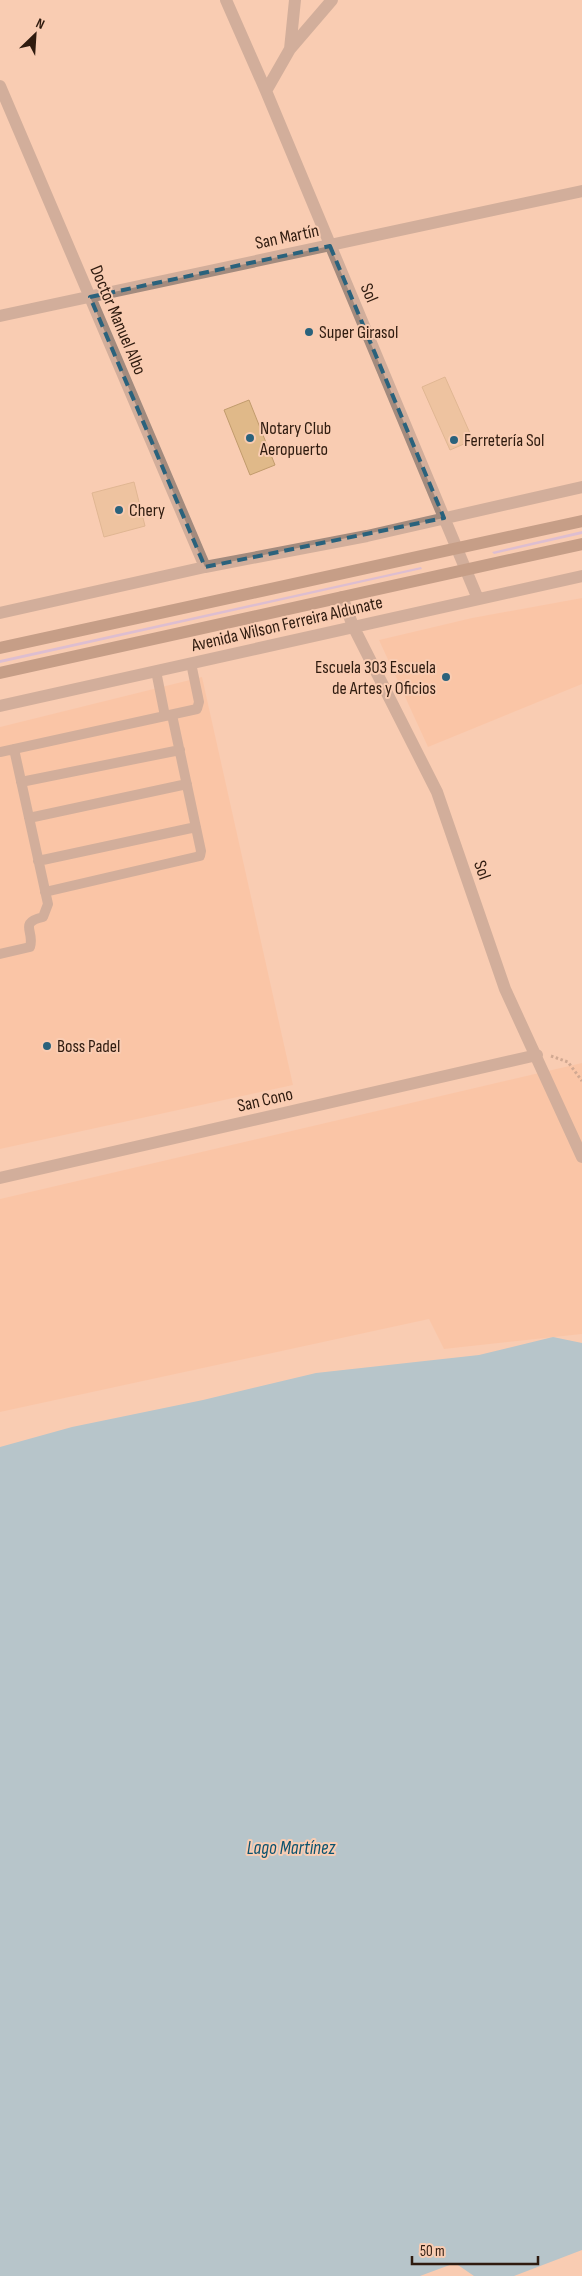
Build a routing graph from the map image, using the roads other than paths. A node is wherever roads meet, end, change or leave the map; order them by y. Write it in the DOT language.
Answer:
graph roads {
  1 [pos="226,0"];
  2 [pos="295,0"];
  3 [pos="332,0"];
  4 [pos="290,49"];
  5 [pos="0,86"];
  6 [pos="266,91"];
  7 [pos="582,191"];
  8 [pos="330,246"];
  9 [pos="90,297"];
  10 [pos="0,316"];
  11 [pos="582,487"];
  12 [pos="444,518"];
  13 [pos="582,521"];
  14 [pos="582,544"];
  15 [pos="456,548"];
  16 [pos="204,567"];
  17 [pos="466,570"];
  18 [pos="582,576"];
  19 [pos="342,598"];
  20 [pos="478,599"];
  21 [pos="0,613"];
  22 [pos="353,626"];
  23 [pos="0,648"];
  24 [pos="191,663"];
  25 [pos="156,671"];
  26 [pos="0,673"];
  27 [pos="0,706"];
  28 [pos="169,715"];
  29 [pos="14,749"];
  30 [pos="180,750"];
  31 [pos="0,752"];
  32 [pos="21,782"];
  33 [pos="187,784"];
  34 [pos="29,818"];
  35 [pos="196,827"];
  36 [pos="38,861"];
  37 [pos="45,892"];
  38 [pos="0,954"];
  39 [pos="537,1055"];
  40 [pos="582,1157"];
  41 [pos="0,1178"];
  1 -- 6 [label="street, Sol"];
  2 -- 4 [label="street"];
  3 -- 4 [label="street"];
  4 -- 6 [label="street"];
  5 -- 9 [label="street, Doctor Manuel Albo"];
  6 -- 8 [label="street, Sol"];
  7 -- 8 [label="street, San Martín"];
  8 -- 9 [label="street, San Martín"];
  8 -- 12 [label="street, Sol"];
  9 -- 10 [label="street, San Martín"];
  9 -- 16 [label="street, Doctor Manuel Albo"];
  11 -- 12 [label="street"];
  12 -- 15 [label="street, Sol"];
  12 -- 16 [label="street"];
  13 -- 15 [label="main road, Avenida Wilson Ferreira Aldunate"];
  14 -- 17 [label="main road, Avenida Wilson Ferreira Aldunate"];
  15 -- 17 [label="street, Sol"];
  15 -- 23 [label="main road, Avenida Wilson Ferreira Aldunate"];
  16 -- 21 [label="street"];
  17 -- 19 [label="main road, Avenida Wilson Ferreira Aldunate"];
  17 -- 20 [label="street, Sol"];
  18 -- 20 [label="street, Avenida Wilson Ferreira Aldunate"];
  19 -- 22 [label="street, Sol"];
  19 -- 26 [label="main road, Avenida Wilson Ferreira Aldunate"];
  20 -- 22 [label="street, Avenida Wilson Ferreira Aldunate"];
  22 -- 24 [label="street, Avenida Wilson Ferreira Aldunate"];
  22 -- 39 [label="street, Sol"];
  24 -- 25 [label="street, Avenida Wilson Ferreira Aldunate"];
  24 -- 28 [label="lane"];
  25 -- 27 [label="street, Avenida Wilson Ferreira Aldunate"];
  25 -- 28 [label="lane"];
  28 -- 29 [label="lane"];
  28 -- 30 [label="lane"];
  29 -- 31 [label="lane"];
  29 -- 32 [label="lane"];
  30 -- 32 [label="lane"];
  30 -- 33 [label="lane"];
  32 -- 34 [label="lane"];
  33 -- 34 [label="lane"];
  33 -- 35 [label="lane"];
  34 -- 36 [label="lane"];
  35 -- 36 [label="lane"];
  35 -- 37 [label="lane"];
  36 -- 37 [label="lane"];
  37 -- 38 [label="lane"];
  39 -- 40 [label="street, Sol"];
  39 -- 41 [label="street, San Cono"];
}
